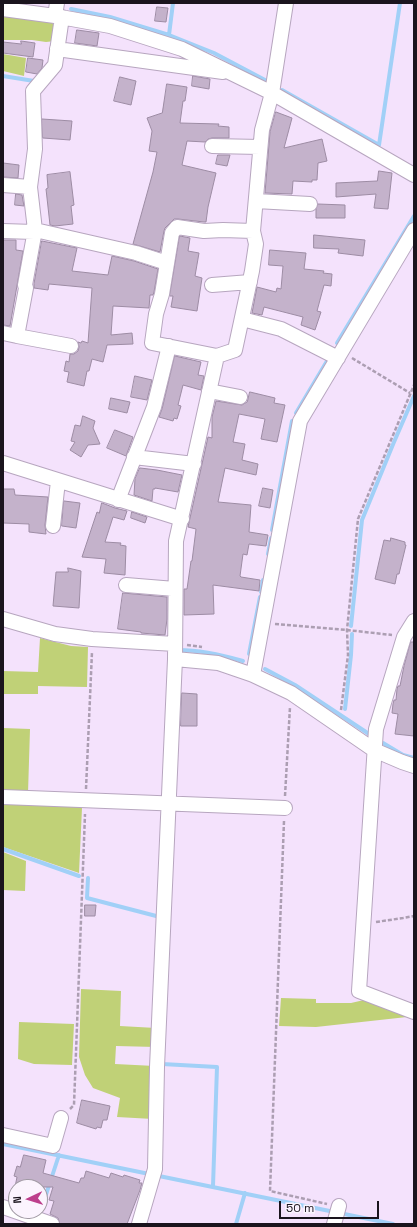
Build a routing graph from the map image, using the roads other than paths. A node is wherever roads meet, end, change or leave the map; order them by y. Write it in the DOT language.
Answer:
graph roads {
  1 [pos="286,3"];
  2 [pos="3,9"];
  3 [pos="58,12"];
  4 [pos="57,49"];
  5 [pos="234,73"];
  6 [pos="272,93"];
  7 [pos="212,146"];
  8 [pos="260,147"];
  9 [pos="414,175"];
  10 [pos="3,185"];
  11 [pos="30,187"];
  12 [pos="256,201"];
  13 [pos="310,204"];
  14 [pos="3,230"];
  15 [pos="414,230"];
  16 [pos="34,231"];
  17 [pos="253,231"];
  18 [pos="167,263"];
  19 [pos="250,282"];
  20 [pos="212,285"];
  21 [pos="242,319"];
  22 [pos="10,335"];
  23 [pos="71,346"];
  24 [pos="169,346"];
  25 [pos="340,355"];
  26 [pos="217,356"];
  27 [pos="210,391"];
  28 [pos="240,397"];
  29 [pos="134,458"];
  30 [pos="3,463"];
  31 [pos="194,464"];
  32 [pos="58,481"];
  33 [pos="118,500"];
  34 [pos="182,519"];
  35 [pos="52,526"];
  36 [pos="126,585"];
  37 [pos="175,589"];
  38 [pos="3,619"];
  39 [pos="414,621"];
  40 [pos="409,637"];
  41 [pos="175,644"];
  42 [pos="174,659"];
  43 [pos="253,675"];
  44 [pos="374,750"];
  45 [pos="414,766"];
  46 [pos="3,797"];
  47 [pos="169,803"];
  48 [pos="284,808"];
  49 [pos="414,1012"];
  50 [pos="61,1118"];
  51 [pos="3,1135"];
  52 [pos="3,1207"];
  53 [pos="52,1224"];
  54 [pos="139,1224"];
  1 -- 6 [label="street"];
  2 -- 3 [label="street"];
  3 -- 4 [label="street"];
  3 -- 5 [label="street"];
  4 -- 5 [label="street"];
  4 -- 11 [label="street"];
  5 -- 6 [label="street"];
  6 -- 8 [label="street"];
  6 -- 9 [label="street"];
  7 -- 8 [label="street"];
  8 -- 12 [label="street"];
  10 -- 11 [label="street"];
  11 -- 16 [label="street"];
  12 -- 13 [label="street"];
  12 -- 17 [label="street"];
  14 -- 16 [label="street"];
  15 -- 25 [label="street"];
  16 -- 18 [label="street"];
  16 -- 22 [label="street"];
  17 -- 18 [label="street"];
  17 -- 19 [label="street"];
  18 -- 24 [label="street"];
  19 -- 20 [label="street"];
  19 -- 21 [label="street"];
  21 -- 25 [label="street"];
  21 -- 26 [label="street"];
  22 -- 23 [label="street"];
  24 -- 26 [label="street"];
  24 -- 29 [label="street"];
  25 -- 43 [label="street"];
  26 -- 27 [label="street"];
  27 -- 28 [label="street"];
  27 -- 31 [label="street"];
  29 -- 31 [label="street"];
  29 -- 33 [label="street"];
  30 -- 32 [label="street"];
  31 -- 34 [label="street"];
  32 -- 33 [label="street"];
  32 -- 35 [label="street"];
  33 -- 34 [label="street"];
  34 -- 37 [label="street"];
  36 -- 37 [label="street"];
  37 -- 41 [label="street"];
  38 -- 41 [label="street"];
  39 -- 40 [label="street"];
  40 -- 44 [label="street"];
  41 -- 42 [label="street"];
  42 -- 43 [label="street"];
  42 -- 47 [label="street"];
  43 -- 44 [label="street"];
  44 -- 45 [label="street"];
  44 -- 49 [label="street"];
  46 -- 47 [label="street"];
  47 -- 48 [label="street"];
  47 -- 54 [label="street"];
  50 -- 51 [label="street"];
  52 -- 53 [label="street"];
}
